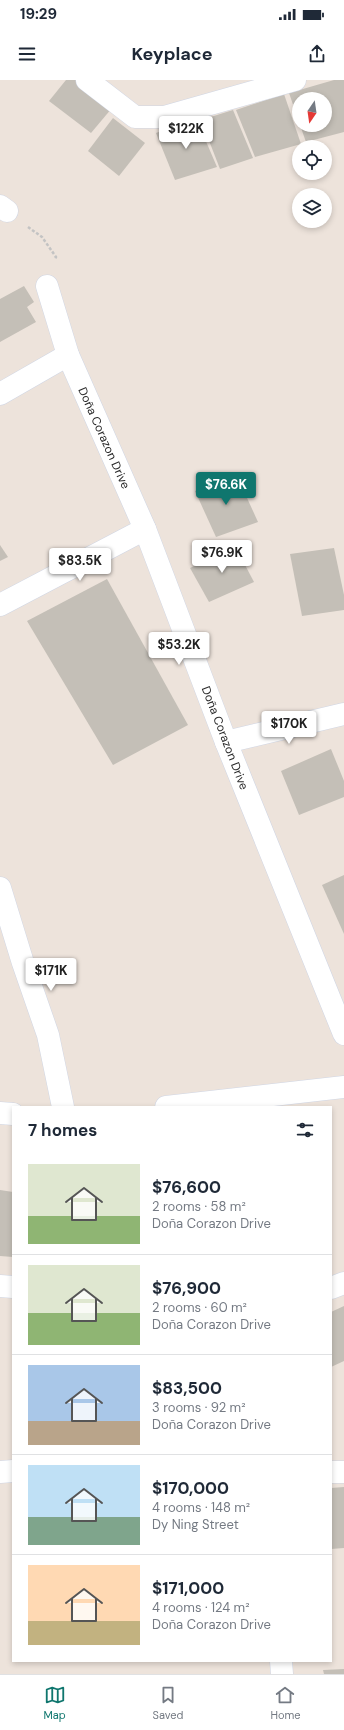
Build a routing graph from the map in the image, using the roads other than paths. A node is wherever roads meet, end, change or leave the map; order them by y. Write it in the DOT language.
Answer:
graph roads {
  1 [pos="86,80"];
  2 [pos="295,80"];
  3 [pos="47,286"];
  4 [pos="68,355"];
  5 [pos="0,394"];
  6 [pos="145,529"];
  7 [pos="0,605"];
  8 [pos="344,714"];
  9 [pos="226,742"];
  10 [pos="0,888"];
  11 [pos="344,1034"];
  12 [pos="344,1087"];
  13 [pos="64,1106"];
  14 [pos="175,1106"];
  15 [pos="0,1113"];
  16 [pos="12,1114"];
  17 [pos="344,1283"];
  18 [pos="0,1286"];
  19 [pos="12,1287"];
  20 [pos="332,1288"];
  21 [pos="12,1471"];
  22 [pos="0,1472"];
  23 [pos="332,1472"];
  24 [pos="344,1472"];
  25 [pos="281,1662"];
  26 [pos="282,1674"];
  1 -- 2 [label="street"];
  3 -- 4 [label="street, Doña Corazon Drive"];
  4 -- 5 [label="street"];
  4 -- 6 [label="street, Doña Corazon Drive"];
  6 -- 7 [label="street"];
  6 -- 9 [label="street, Doña Corazon Drive"];
  8 -- 9 [label="street"];
  9 -- 11 [label="street, Doña Corazon Drive"];
  10 -- 13 [label="street"];
  12 -- 14 [label="street"];
  15 -- 16 [label="street"];
  17 -- 20 [label="street"];
  18 -- 19 [label="street"];
  21 -- 22 [label="street"];
  23 -- 24 [label="street"];
  25 -- 26 [label="street"];
}
